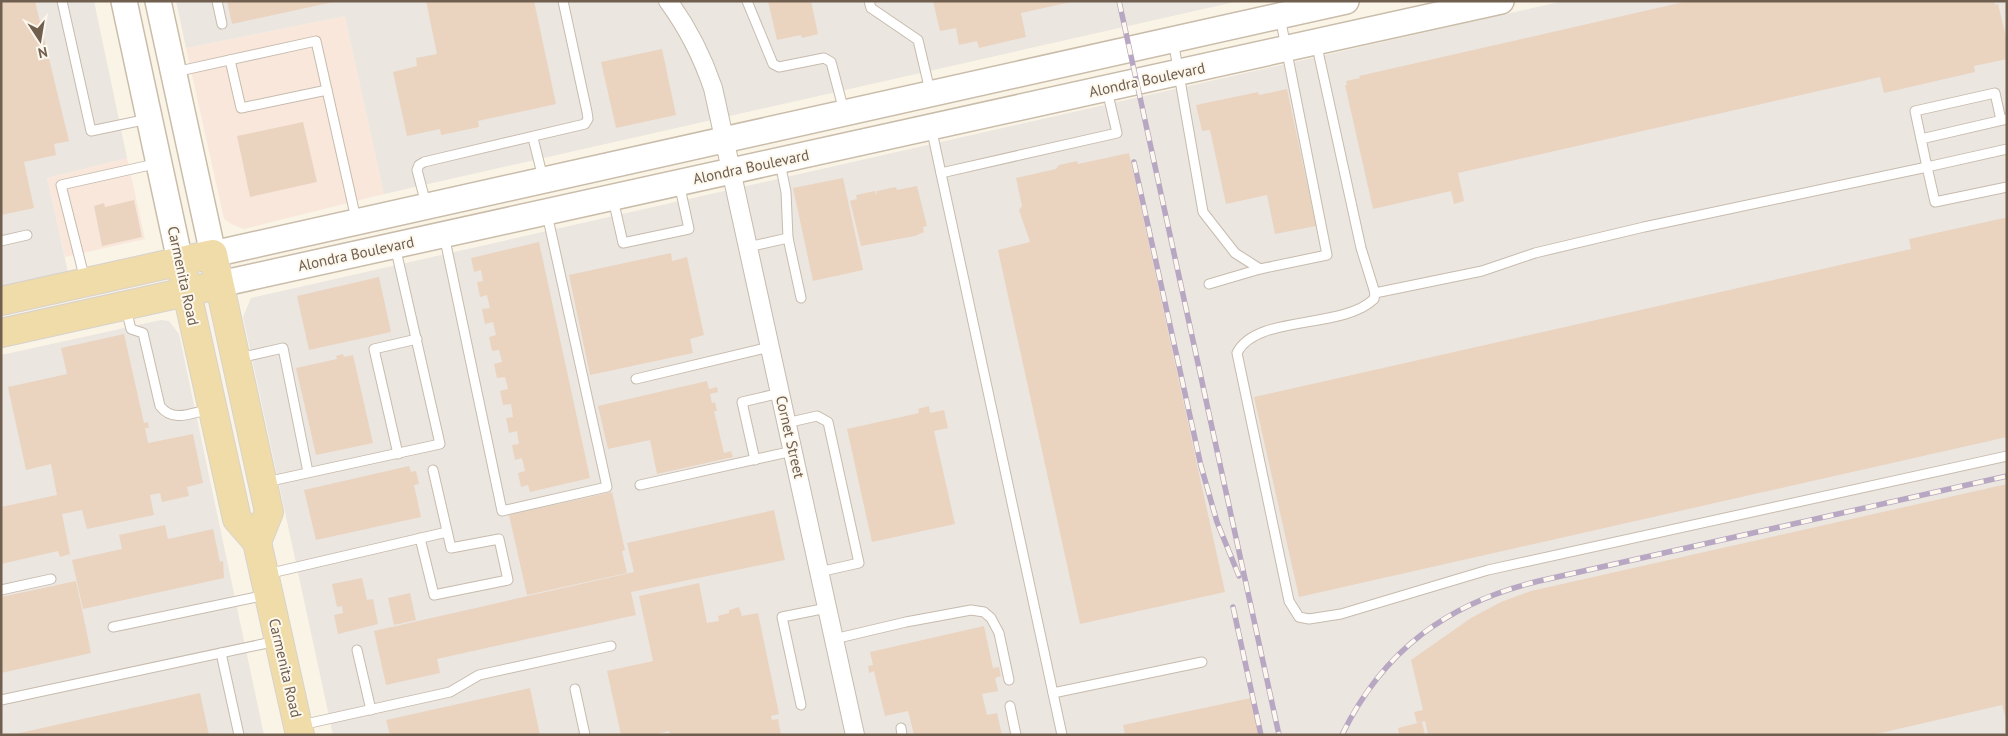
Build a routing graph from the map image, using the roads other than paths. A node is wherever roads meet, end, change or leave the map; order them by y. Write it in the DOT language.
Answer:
graph roads {
  1 [pos="62,1"];
  2 [pos="124,1"];
  3 [pos="158,1"];
  4 [pos="217,1"];
  5 [pos="563,1"];
  6 [pos="668,1"];
  7 [pos="746,1"];
  8 [pos="869,1"];
  9 [pos="1346,1"];
  10 [pos="1501,1"];
  11 [pos="1311,9"];
  12 [pos="1280,16"];
  13 [pos="222,24"];
  14 [pos="1173,40"];
  15 [pos="1316,42"];
  16 [pos="1287,48"];
  17 [pos="230,60"];
  18 [pos="174,72"];
  19 [pos="1177,73"];
  20 [pos="1107,88"];
  21 [pos="327,90"];
  22 [pos="931,94"];
  23 [pos="844,113"];
  24 [pos="149,118"];
  25 [pos="2004,120"];
  26 [pos="931,127"];
  27 [pos="533,138"];
  28 [pos="1921,139"];
  29 [pos="724,140"];
  30 [pos="2007,149"];
  31 [pos="780,160"];
  32 [pos="158,163"];
  33 [pos="1928,167"];
  34 [pos="731,171"];
  35 [pos="941,173"];
  36 [pos="544,180"];
  37 [pos="679,183"];
  38 [pos="2007,187"];
  39 [pos="613,197"];
  40 [pos="426,206"];
  41 [pos="546,212"];
  42 [pos="357,222"];
  43 [pos="28,235"];
  44 [pos="444,235"];
  45 [pos="788,238"];
  46 [pos="1,241"];
  47 [pos="395,245"];
  48 [pos="748,247"];
  49 [pos="213,254"];
  50 [pos="180,262"];
  51 [pos="1260,269"];
  52 [pos="85,282"];
  53 [pos="220,284"];
  54 [pos="1209,284"];
  55 [pos="186,292"];
  56 [pos="1375,293"];
  57 [pos="801,298"];
  58 [pos="1,301"];
  59 [pos="125,305"];
  60 [pos="1,333"];
  61 [pos="417,339"];
  62 [pos="770,347"];
  63 [pos="236,358"];
  64 [pos="636,379"];
  65 [pos="780,393"];
  66 [pos="212,408"];
  67 [pos="786,423"];
  68 [pos="793,451"];
  69 [pos="398,454"];
  70 [pos="2007,456"];
  71 [pos="755,460"];
  72 [pos="433,470"];
  73 [pos="308,472"];
  74 [pos="263,482"];
  75 [pos="640,485"];
  76 [pos="447,532"];
  77 [pos="420,538"];
  78 [pos="257,542"];
  79 [pos="819,572"];
  80 [pos="51,579"];
  81 [pos="267,585"];
  82 [pos="1,590"];
  83 [pos="827,608"];
  84 [pos="113,627"];
  85 [pos="834,639"];
  86 [pos="279,641"];
  87 [pos="611,646"];
  88 [pos="357,650"];
  89 [pos="221,653"];
  90 [pos="1202,662"];
  91 [pos="1009,680"];
  92 [pos="575,690"];
  93 [pos="1052,693"];
  94 [pos="1,700"];
  95 [pos="800,705"];
  96 [pos="1010,706"];
  97 [pos="371,710"];
  98 [pos="299,730"];
  99 [pos="239,735"];
  100 [pos="585,735"];
  101 [pos="855,735"];
  102 [pos="1016,735"];
  103 [pos="1062,735"];
  1 -- 24 [label="lane"];
  2 -- 24 [label="main road, Carmenita Road"];
  3 -- 18 [label="main road"];
  4 -- 13 [label="lane"];
  5 -- 27 [label="lane"];
  6 -- 29 [label="street, Cornet Street"];
  7 -- 23 [label="lane"];
  8 -- 22 [label="lane"];
  9 -- 11 [label="main road, Alondra Boulevard"];
  10 -- 15 [label="main road, Alondra Boulevard"];
  11 -- 12 [label="main road, Alondra Boulevard"];
  11 -- 15 [label="main road"];
  12 -- 14 [label="main road, Alondra Boulevard"];
  12 -- 16 [label="lane"];
  14 -- 19 [label="lane"];
  14 -- 22 [label="main road, Alondra Boulevard"];
  15 -- 16 [label="main road, Alondra Boulevard"];
  15 -- 56 [label="lane"];
  16 -- 19 [label="main road, Alondra Boulevard"];
  16 -- 51 [label="lane"];
  17 -- 18 [label="lane"];
  17 -- 21 [label="lane"];
  17 -- 21 [label="lane"];
  18 -- 49 [label="main road"];
  19 -- 20 [label="main road, Alondra Boulevard"];
  19 -- 51 [label="lane"];
  20 -- 26 [label="main road, Alondra Boulevard"];
  20 -- 35 [label="lane"];
  21 -- 42 [label="lane"];
  22 -- 23 [label="main road, Alondra Boulevard"];
  23 -- 29 [label="main road, Alondra Boulevard"];
  24 -- 32 [label="main road, Carmenita Road"];
  25 -- 28 [label="lane"];
  25 -- 28 [label="lane"];
  26 -- 31 [label="main road, Alondra Boulevard"];
  26 -- 35 [label="lane"];
  27 -- 36 [label="lane"];
  27 -- 40 [label="lane"];
  28 -- 33 [label="lane"];
  29 -- 34 [label="street, Cornet Street"];
  29 -- 36 [label="main road, Alondra Boulevard"];
  30 -- 33 [label="lane"];
  31 -- 34 [label="main road, Alondra Boulevard"];
  31 -- 45 [label="lane"];
  32 -- 50 [label="main road, Carmenita Road"];
  32 -- 52 [label="lane"];
  33 -- 38 [label="lane"];
  33 -- 56 [label="lane"];
  34 -- 37 [label="main road, Alondra Boulevard"];
  34 -- 48 [label="street, Cornet Street"];
  35 -- 93 [label="lane"];
  36 -- 40 [label="main road, Alondra Boulevard"];
  37 -- 39 [label="main road, Alondra Boulevard"];
  37 -- 39 [label="lane"];
  39 -- 41 [label="main road, Alondra Boulevard"];
  40 -- 42 [label="main road, Alondra Boulevard"];
  41 -- 44 [label="main road, Alondra Boulevard"];
  41 -- 44 [label="lane"];
  42 -- 49 [label="main road, Alondra Boulevard"];
  43 -- 46 [label="lane"];
  44 -- 47 [label="main road, Alondra Boulevard"];
  45 -- 48 [label="lane"];
  45 -- 57 [label="lane"];
  47 -- 53 [label="main road, Alondra Boulevard"];
  47 -- 61 [label="lane"];
  48 -- 62 [label="street, Cornet Street"];
  49 -- 50 [label="main road, Alondra Boulevard"];
  49 -- 53 [label="main road"];
  50 -- 52 [label="main road, Alondra Boulevard"];
  50 -- 55 [label="main road, Carmenita Road"];
  51 -- 54 [label="lane"];
  52 -- 58 [label="main road, Alondra Boulevard"];
  53 -- 55 [label="main road, Alondra Boulevard"];
  53 -- 63 [label="main road"];
  55 -- 59 [label="main road, Alondra Boulevard"];
  55 -- 66 [label="main road, Carmenita Road"];
  56 -- 70 [label="lane"];
  59 -- 60 [label="main road, Alondra Boulevard"];
  59 -- 66 [label="lane"];
  61 -- 69 [label="lane"];
  61 -- 69 [label="lane"];
  62 -- 64 [label="lane"];
  62 -- 65 [label="street, Cornet Street"];
  63 -- 73 [label="lane"];
  63 -- 74 [label="main road"];
  65 -- 67 [label="street, Cornet Street"];
  65 -- 71 [label="lane"];
  66 -- 78 [label="main road, Carmenita Road"];
  67 -- 68 [label="street, Cornet Street"];
  67 -- 79 [label="lane"];
  68 -- 71 [label="lane"];
  68 -- 79 [label="street, Cornet Street"];
  69 -- 73 [label="lane"];
  71 -- 75 [label="lane"];
  72 -- 76 [label="lane"];
  73 -- 74 [label="lane"];
  74 -- 78 [label="main road"];
  76 -- 77 [label="lane"];
  76 -- 77 [label="lane"];
  77 -- 81 [label="lane"];
  78 -- 81 [label="main road, Carmenita Road"];
  79 -- 83 [label="street, Cornet Street"];
  80 -- 82 [label="lane"];
  81 -- 84 [label="lane"];
  81 -- 86 [label="main road, Carmenita Road"];
  83 -- 85 [label="street, Cornet Street"];
  83 -- 95 [label="lane"];
  85 -- 91 [label="lane"];
  85 -- 101 [label="street, Cornet Street"];
  86 -- 89 [label="lane"];
  86 -- 98 [label="main road, Carmenita Road"];
  87 -- 97 [label="lane"];
  88 -- 97 [label="lane"];
  89 -- 94 [label="lane"];
  89 -- 99 [label="lane"];
  90 -- 93 [label="lane"];
  92 -- 100 [label="lane"];
  93 -- 103 [label="lane"];
  96 -- 102 [label="lane"];
  97 -- 98 [label="lane"];
}
